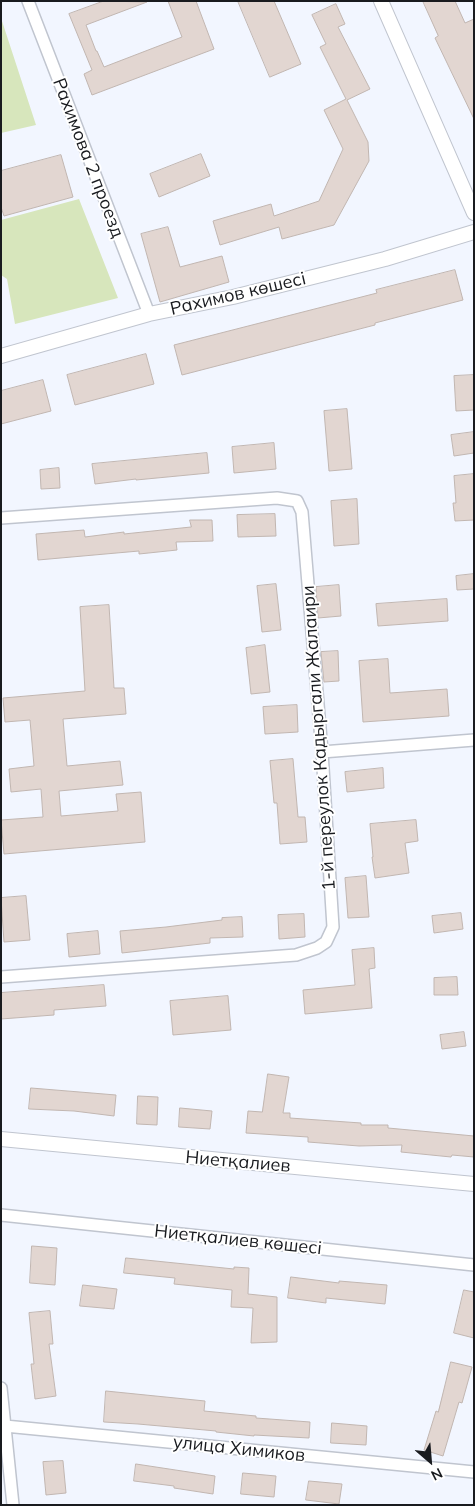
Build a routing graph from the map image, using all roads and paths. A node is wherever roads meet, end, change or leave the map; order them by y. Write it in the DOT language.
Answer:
graph roads {
  1 [pos="28,1"];
  2 [pos="381,1"];
  3 [pos="474,213"];
  4 [pos="474,232"];
  5 [pos="149,314"];
  6 [pos="1,356"];
  7 [pos="1,518"];
  8 [pos="474,740"];
  9 [pos="322,752"];
  10 [pos="1,977"];
  11 [pos="1,1139"];
  12 [pos="474,1184"];
  13 [pos="1,1215"];
  14 [pos="474,1265"];
  15 [pos="1,1388"];
  16 [pos="5,1426"];
  17 [pos="474,1472"];
  18 [pos="13,1505"];
  1 -- 5 [label="street, Рахимова 2 проезд"];
  2 -- 3 [label="street"];
  4 -- 5 [label="street, Рахимов көшесі"];
  5 -- 6 [label="street, Рахимов көшесі"];
  7 -- 9 [label="street, 1-й переулок Кадыргали Жалаири"];
  8 -- 9 [label="street"];
  9 -- 10 [label="street, 1-й переулок Кадыргали Жалаири"];
  11 -- 12 [label="street, Ниетқалиев"];
  13 -- 14 [label="street, Ниетқалиев көшесі"];
  15 -- 16 [label="street"];
  16 -- 17 [label="street, улица Химиков"];
  16 -- 18 [label="street"];
}
